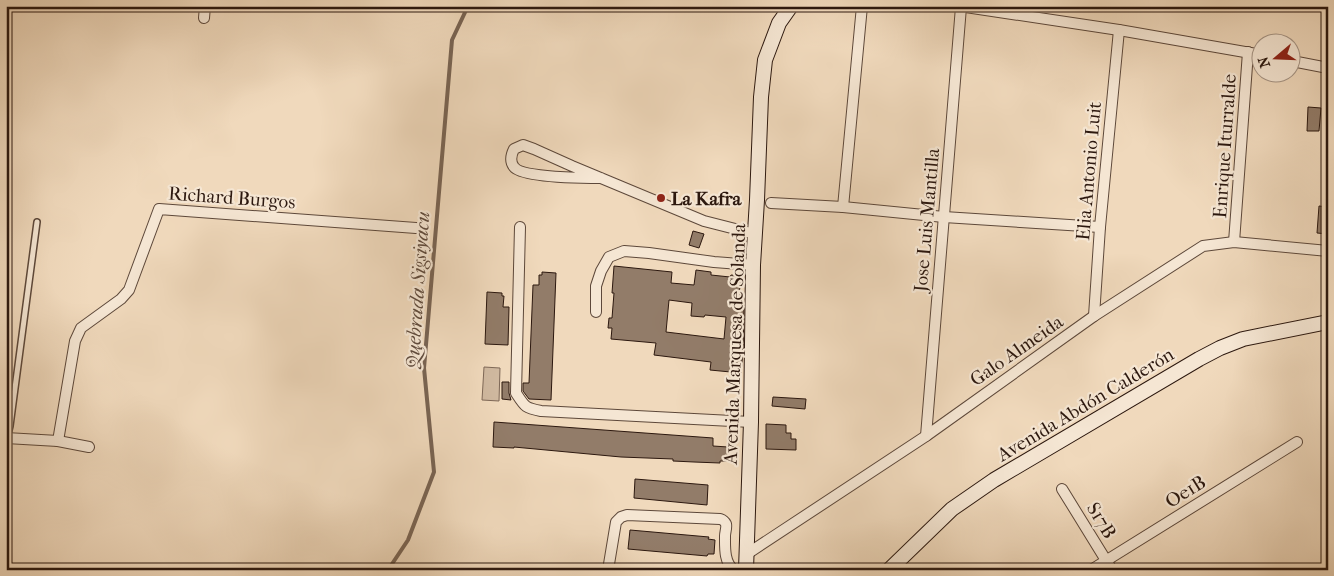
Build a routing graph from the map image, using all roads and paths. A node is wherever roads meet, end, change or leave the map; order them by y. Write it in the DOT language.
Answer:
graph roads {
  1 [pos="205,6"];
  2 [pos="790,6"];
  3 [pos="862,6"];
  4 [pos="960,6"];
  5 [pos="204,18"];
  6 [pos="1119,30"];
  7 [pos="1248,52"];
  8 [pos="1252,53"];
  9 [pos="1302,63"];
  10 [pos="1328,68"];
  11 [pos="602,178"];
  12 [pos="771,203"];
  13 [pos="843,207"];
  14 [pos="944,217"];
  15 [pos="37,222"];
  16 [pos="520,227"];
  17 [pos="1100,227"];
  18 [pos="416,228"];
  19 [pos="755,234"];
  20 [pos="1234,242"];
  21 [pos="1328,251"];
  22 [pos="753,265"];
  23 [pos="596,312"];
  24 [pos="1094,316"];
  25 [pos="1328,322"];
  26 [pos="751,422"];
  27 [pos="926,436"];
  28 [pos="6,438"];
  29 [pos="58,441"];
  30 [pos="1298,442"];
  31 [pos="89,447"];
  32 [pos="1062,489"];
  33 [pos="747,554"];
  34 [pos="1106,560"];
  35 [pos="608,570"];
  36 [pos="734,570"];
  37 [pos="746,570"];
  38 [pos="889,570"];
  39 [pos="1091,570"];
  40 [pos="1112,570"];
  1 -- 5 [label="street"];
  2 -- 19 [label="street, Avenida Marquesa de Solanda"];
  3 -- 13 [label="street"];
  4 -- 6 [label="street"];
  4 -- 14 [label="street, Jose Luis Mantilla"];
  6 -- 7 [label="street"];
  6 -- 17 [label="street, Elia Antonio Luit"];
  7 -- 8 [label="street"];
  7 -- 20 [label="street, Enrique Iturralde"];
  9 -- 10 [label="street"];
  11 -- 11 [label="street"];
  11 -- 19 [label="street"];
  12 -- 13 [label="street"];
  13 -- 14 [label="street"];
  14 -- 17 [label="street"];
  14 -- 27 [label="street, Jose Luis Mantilla"];
  15 -- 28 [label="lane"];
  16 -- 26 [label="street"];
  17 -- 24 [label="street, Elia Antonio Luit"];
  18 -- 29 [label="street, Richard Burgos"];
  19 -- 22 [label="street, Avenida Marquesa de Solanda"];
  20 -- 21 [label="street, Galo Almeida"];
  20 -- 24 [label="street, Galo Almeida"];
  22 -- 23 [label="street"];
  22 -- 26 [label="street, Avenida Marquesa de Solanda"];
  24 -- 27 [label="street, Galo Almeida"];
  25 -- 38 [label="street, Avenida Abdón Calderón"];
  26 -- 33 [label="street, Avenida Marquesa de Solanda"];
  27 -- 33 [label="street, Galo Almeida"];
  28 -- 29 [label="street"];
  29 -- 31 [label="street"];
  30 -- 34 [label="street, Oe1B"];
  32 -- 34 [label="street, S17B"];
  33 -- 37 [label="street, Avenida Marquesa de Solanda"];
  34 -- 39 [label="street, Oe1B"];
  34 -- 40 [label="street, S17B"];
  35 -- 36 [label="street"];
}
